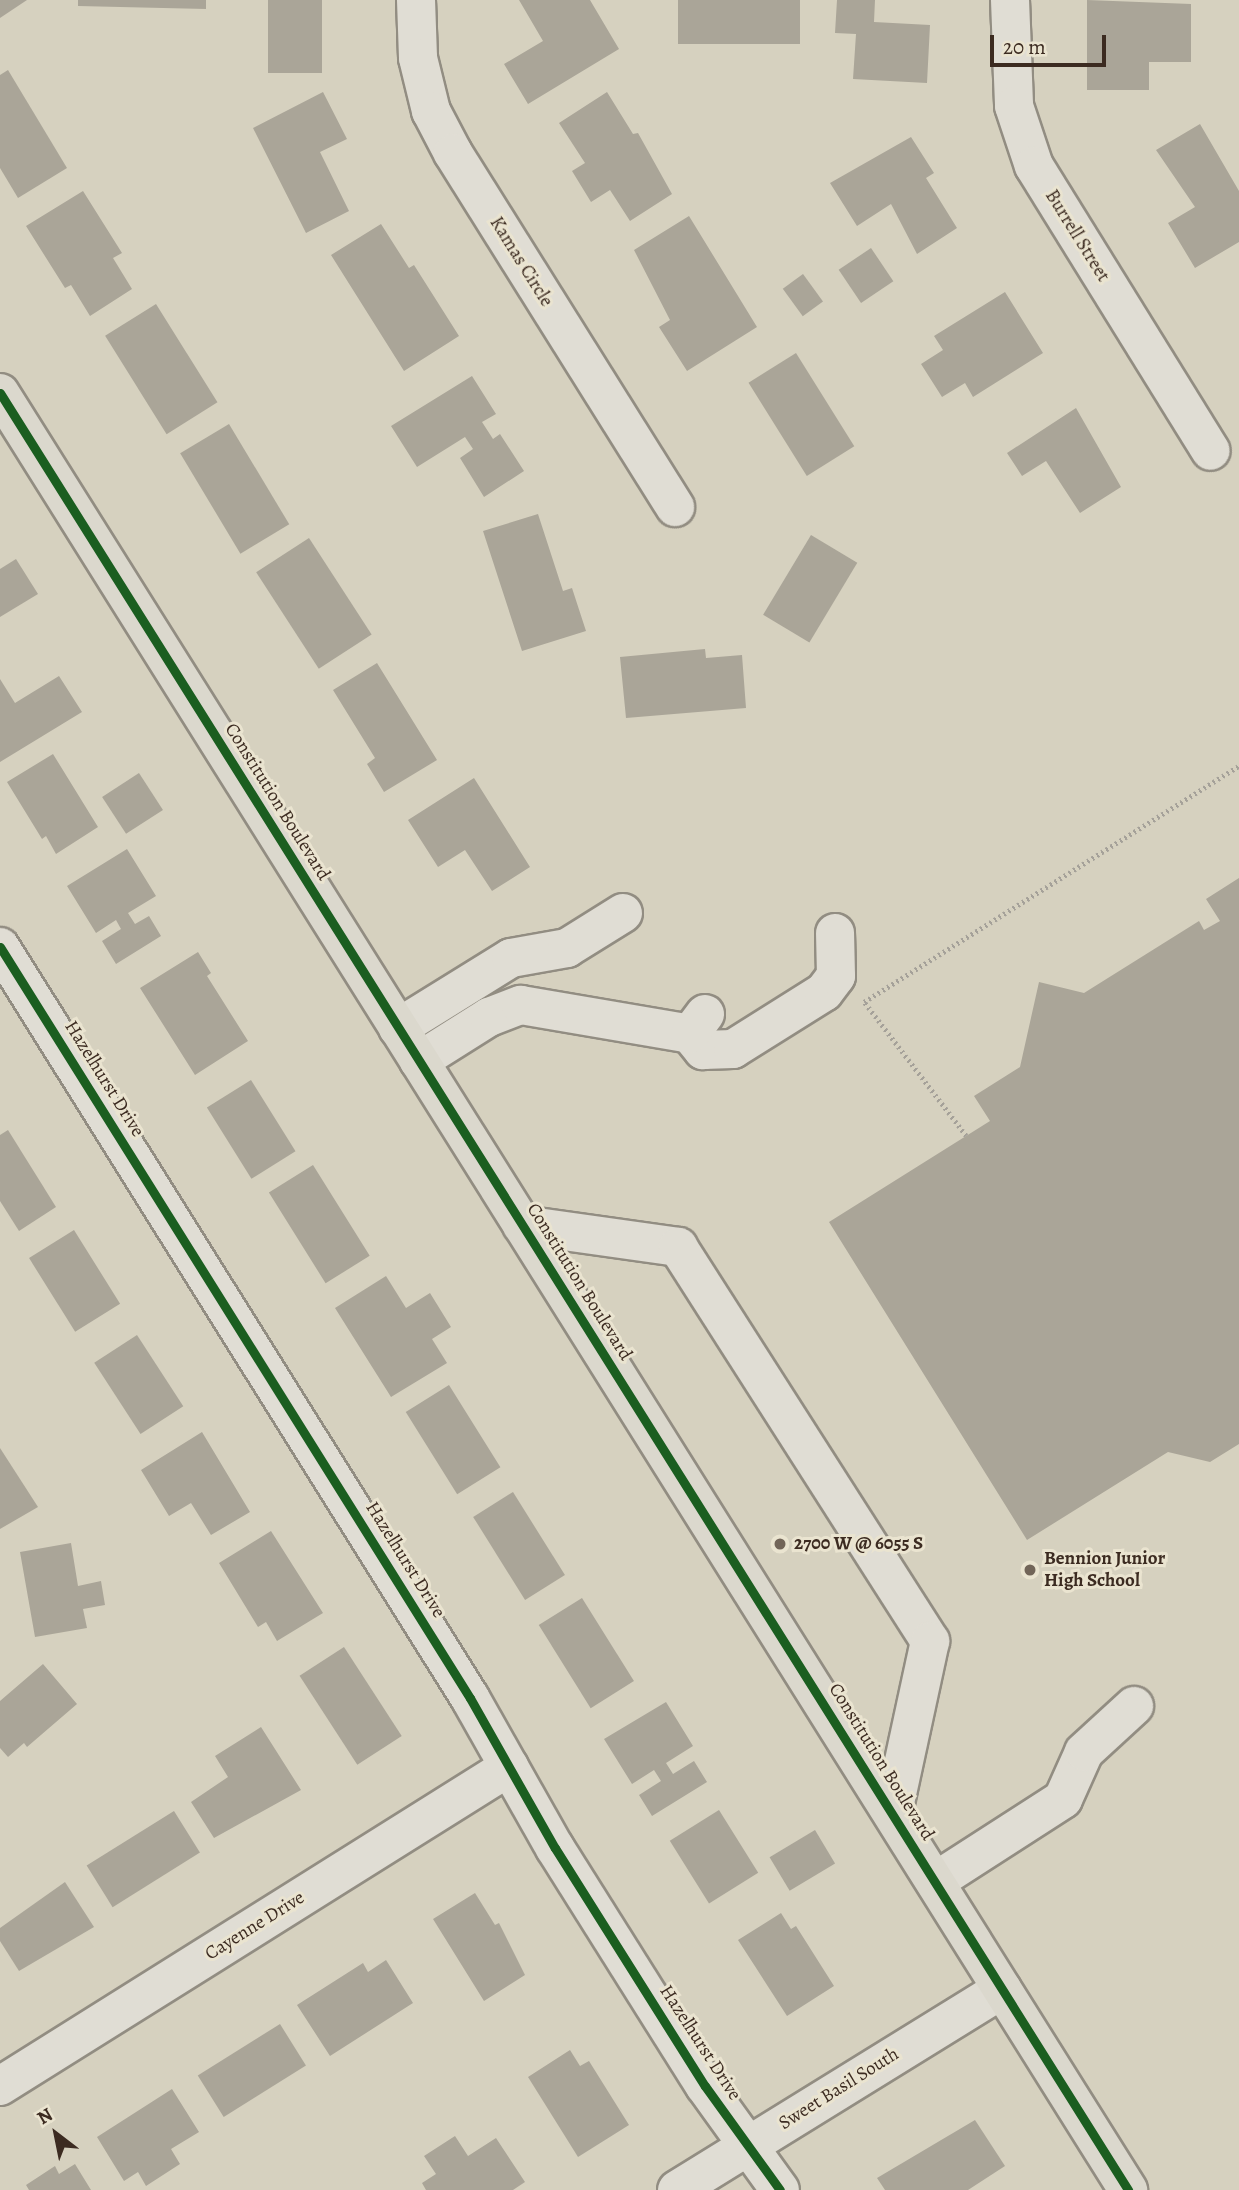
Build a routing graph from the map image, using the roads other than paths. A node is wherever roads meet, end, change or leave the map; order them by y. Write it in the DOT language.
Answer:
graph roads {
  1 [pos="416,0"];
  2 [pos="1010,0"];
  3 [pos="0,393"];
  4 [pos="1210,450"];
  5 [pos="675,507"];
  6 [pos="623,913"];
  7 [pos="835,933"];
  8 [pos="0,947"];
  9 [pos="398,1028"];
  10 [pos="419,1061"];
  11 [pos="522,1225"];
  12 [pos="1134,1706"];
  13 [pos="509,1767"];
  14 [pos="893,1812"];
  15 [pos="936,1881"];
  16 [pos="1002,1989"];
  17 [pos="0,2086"];
  18 [pos="748,2146"];
  19 [pos="677,2190"];
  20 [pos="780,2190"];
  21 [pos="1128,2190"];
  1 -- 5 [label="street, Kamas Circle"];
  2 -- 4 [label="street, Burrell Street"];
  3 -- 9 [label="main road, Constitution Boulevard"];
  6 -- 9 [label="street"];
  7 -- 10 [label="street"];
  8 -- 13 [label="street, Hazelhurst Drive"];
  9 -- 10 [label="main road, Constitution Boulevard"];
  10 -- 11 [label="main road, Constitution Boulevard"];
  11 -- 14 [label="main road, Constitution Boulevard"];
  11 -- 14 [label="street"];
  12 -- 15 [label="street"];
  13 -- 17 [label="street, Cayenne Drive"];
  13 -- 18 [label="street, Hazelhurst Drive"];
  14 -- 15 [label="main road, Constitution Boulevard"];
  15 -- 16 [label="main road, Constitution Boulevard"];
  16 -- 18 [label="street, Sweet Basil South"];
  16 -- 21 [label="main road, Constitution Boulevard"];
  18 -- 19 [label="street, Sweet Basil South"];
  18 -- 20 [label="street, Hazelhurst Drive"];
}
